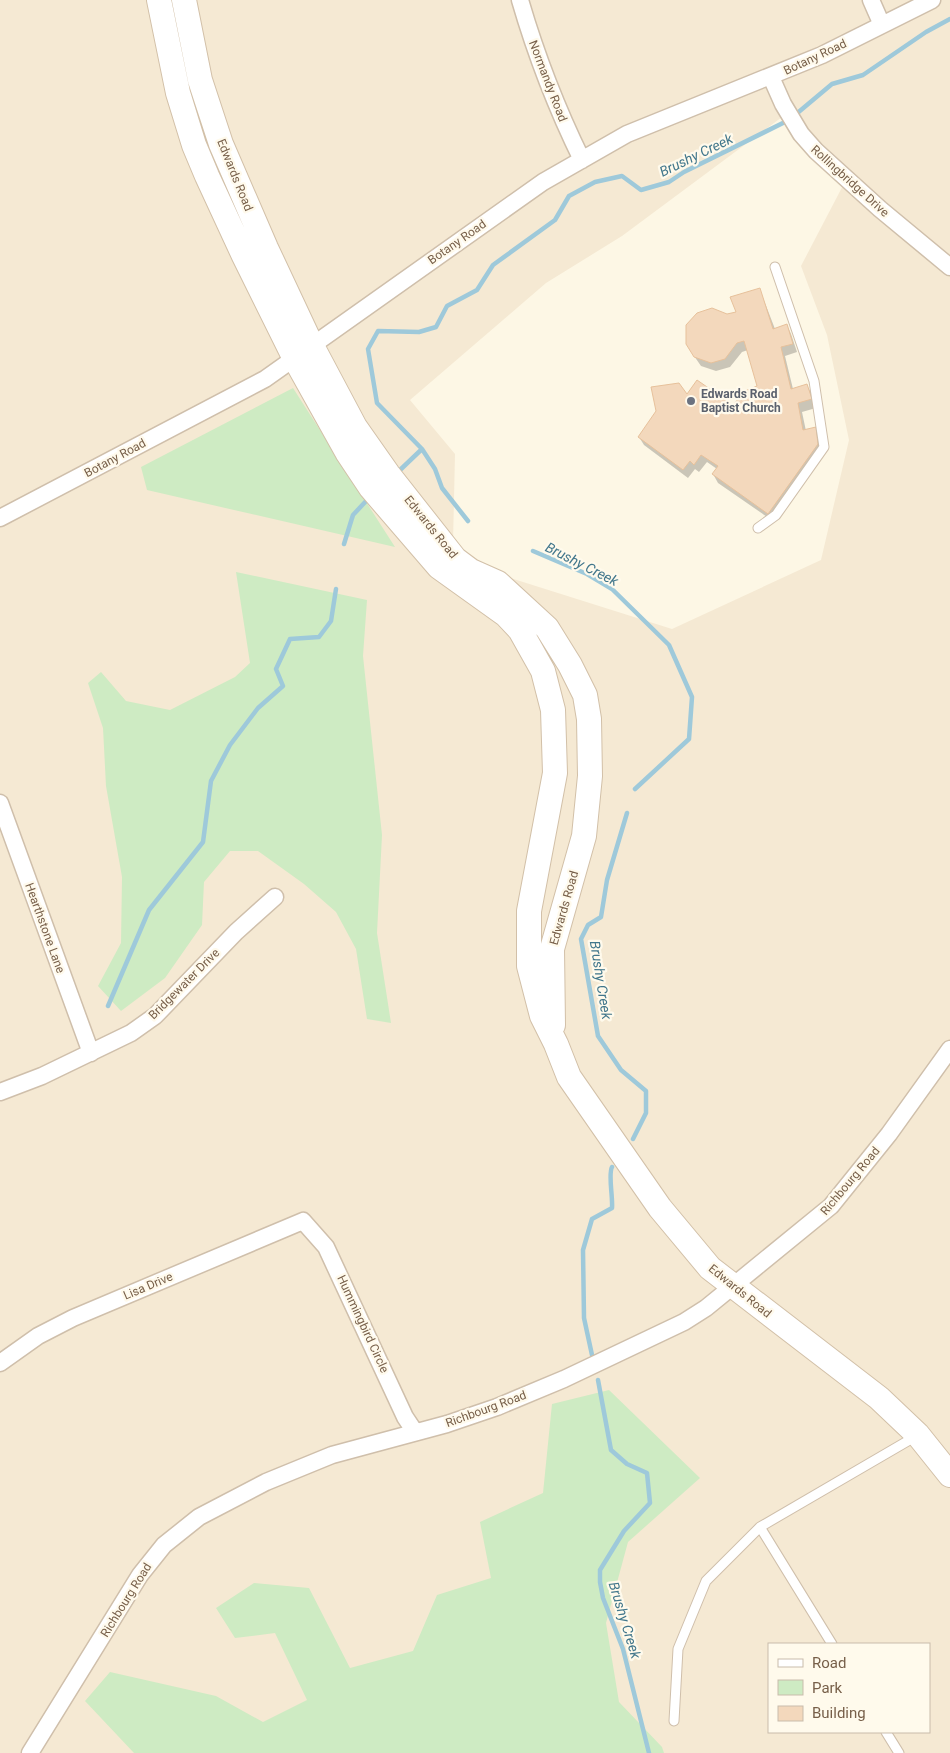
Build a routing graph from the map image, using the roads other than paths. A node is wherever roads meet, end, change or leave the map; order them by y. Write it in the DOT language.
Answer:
graph roads {
  1 [pos="159,0"];
  2 [pos="184,0"];
  3 [pos="520,0"];
  4 [pos="871,0"];
  5 [pos="932,0"];
  6 [pos="882,25"];
  7 [pos="771,77"];
  8 [pos="219,137"];
  9 [pos="194,145"];
  10 [pos="582,160"];
  11 [pos="775,267"];
  12 [pos="950,267"];
  13 [pos="304,352"];
  14 [pos="0,518"];
  15 [pos="758,528"];
  16 [pos="0,803"];
  17 [pos="275,897"];
  18 [pos="556,1044"];
  19 [pos="950,1049"];
  20 [pos="91,1053"];
  21 [pos="0,1092"];
  22 [pos="303,1220"];
  23 [pos="734,1287"];
  24 [pos="0,1363"];
  25 [pos="415,1432"];
  26 [pos="918,1435"];
  27 [pos="950,1475"];
  28 [pos="760,1527"];
  29 [pos="831,1643"];
  30 [pos="674,1721"];
  31 [pos="887,1733"];
  32 [pos="30,1753"];
  33 [pos="900,1753"];
  1 -- 9 [label="street, Edwards Road"];
  2 -- 8 [label="street, Edwards Road"];
  3 -- 10 [label="street, Normandy Road"];
  4 -- 6 [label="street"];
  5 -- 6 [label="street, Botany Road"];
  6 -- 7 [label="street, Botany Road"];
  7 -- 10 [label="street, Botany Road"];
  7 -- 12 [label="street, Rollingbridge Drive"];
  8 -- 9 [label="street"];
  8 -- 13 [label="street, Edwards Road"];
  9 -- 13 [label="street, Edwards Road"];
  10 -- 13 [label="street, Botany Road"];
  11 -- 15 [label="lane"];
  13 -- 14 [label="street, Botany Road"];
  13 -- 18 [label="street, Edwards Road"];
  13 -- 18 [label="street, Edwards Road"];
  16 -- 20 [label="street, Hearthstone Lane"];
  17 -- 20 [label="street, Bridgewater Drive"];
  18 -- 23 [label="street, Edwards Road"];
  19 -- 23 [label="street, Richbourg Road"];
  20 -- 21 [label="street, Bridgewater Drive"];
  22 -- 24 [label="street, Lisa Drive"];
  22 -- 25 [label="street, Hummingbird Circle"];
  23 -- 25 [label="street, Richbourg Road"];
  23 -- 26 [label="street, Edwards Road"];
  25 -- 32 [label="street, Richbourg Road"];
  26 -- 27 [label="street, Edwards Road"];
  26 -- 28 [label="lane"];
  28 -- 29 [label="lane"];
  28 -- 30 [label="lane"];
  31 -- 33 [label="lane"];
}
